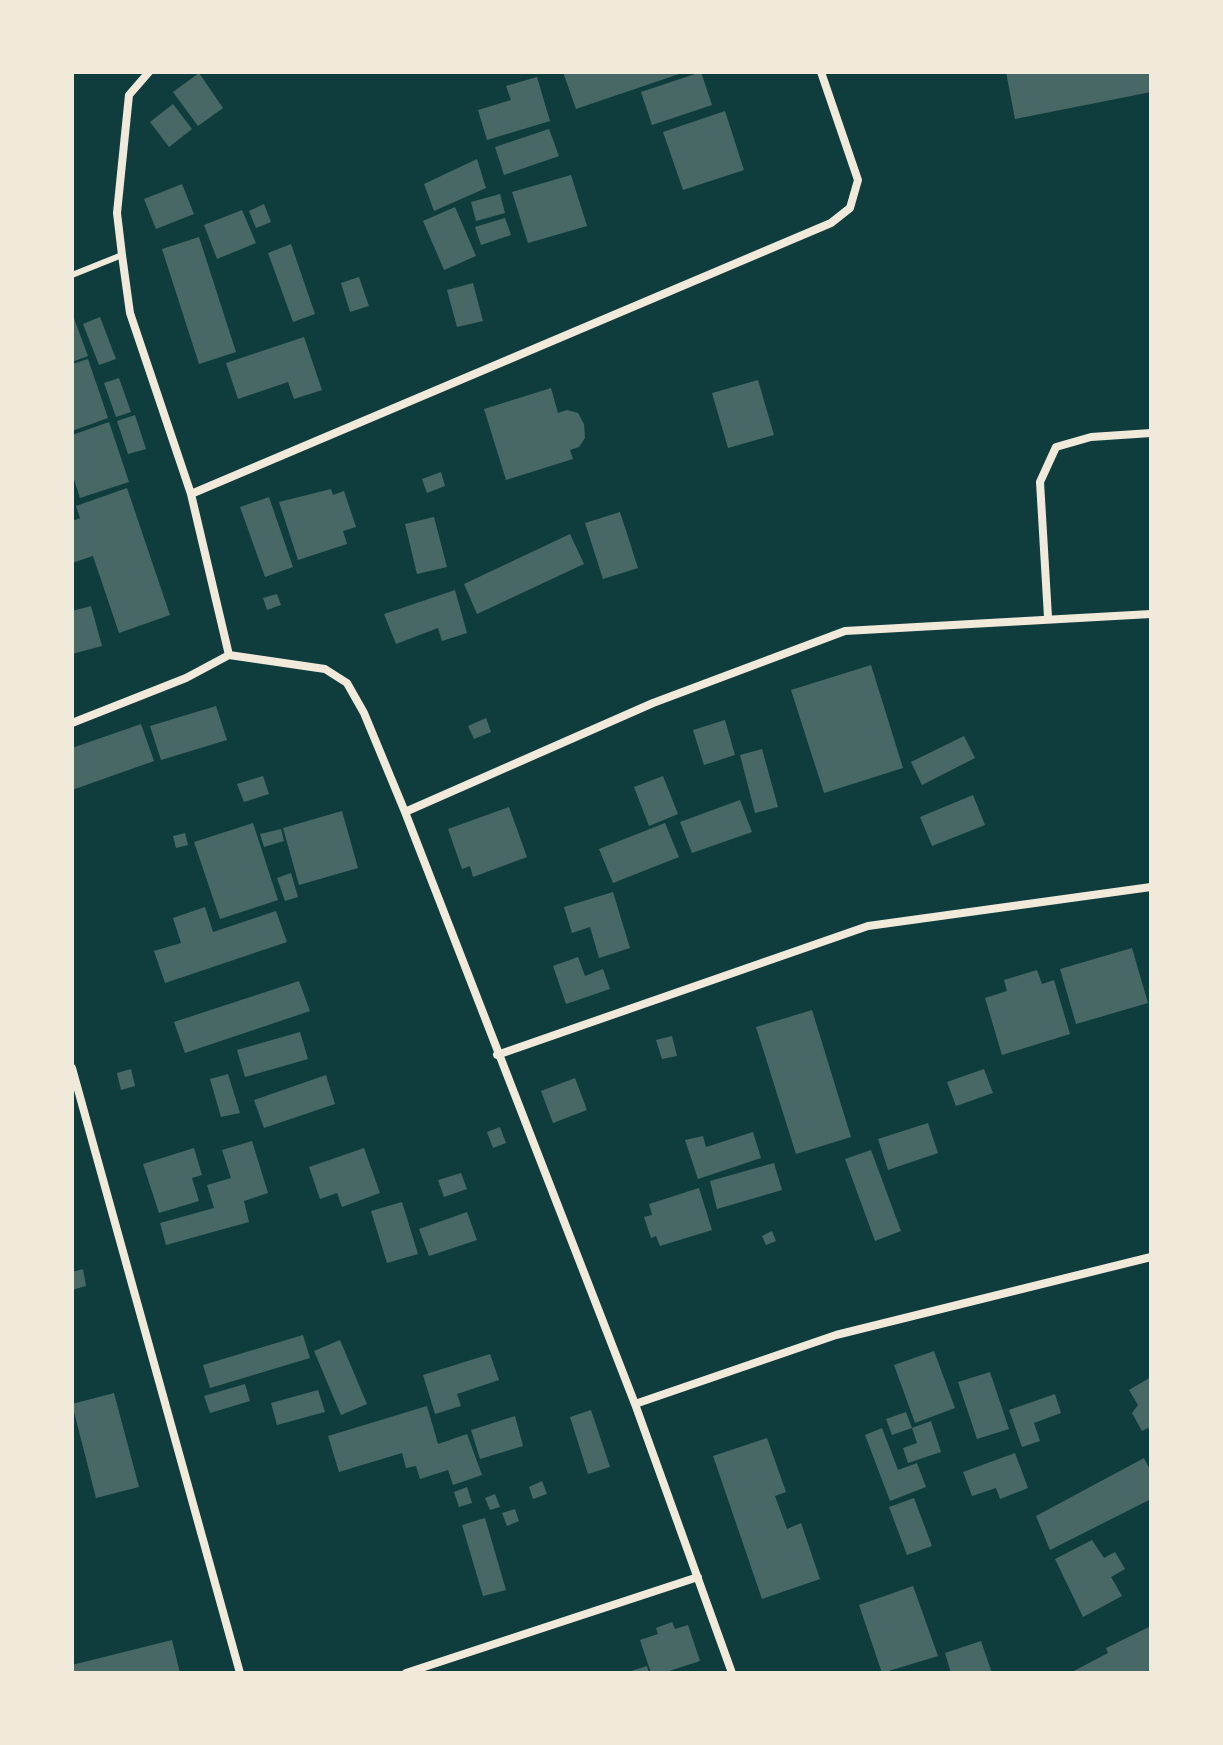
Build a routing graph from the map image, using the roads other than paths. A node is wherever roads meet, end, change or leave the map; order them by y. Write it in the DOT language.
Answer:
graph roads {
  1 [pos="149,72"];
  2 [pos="821,72"];
  3 [pos="122,255"];
  4 [pos="72,275"];
  5 [pos="1151,433"];
  6 [pos="191,494"];
  7 [pos="1151,614"];
  8 [pos="1048,617"];
  9 [pos="229,655"];
  10 [pos="72,723"];
  11 [pos="405,812"];
  12 [pos="1151,887"];
  13 [pos="497,1055"];
  14 [pos="72,1068"];
  15 [pos="1151,1257"];
  16 [pos="635,1404"];
  17 [pos="698,1577"];
  18 [pos="240,1673"];
  19 [pos="406,1673"];
  20 [pos="732,1673"];
  1 -- 3 [label="street"];
  2 -- 6 [label="street"];
  3 -- 4 [label="lane"];
  3 -- 6 [label="street"];
  5 -- 8 [label="street"];
  6 -- 9 [label="street"];
  7 -- 8 [label="street"];
  8 -- 11 [label="street"];
  9 -- 10 [label="street"];
  9 -- 11 [label="street"];
  11 -- 13 [label="street"];
  12 -- 13 [label="street"];
  13 -- 16 [label="street"];
  14 -- 18 [label="street"];
  15 -- 16 [label="street"];
  16 -- 17 [label="street"];
  17 -- 19 [label="street"];
  17 -- 20 [label="street"];
}
